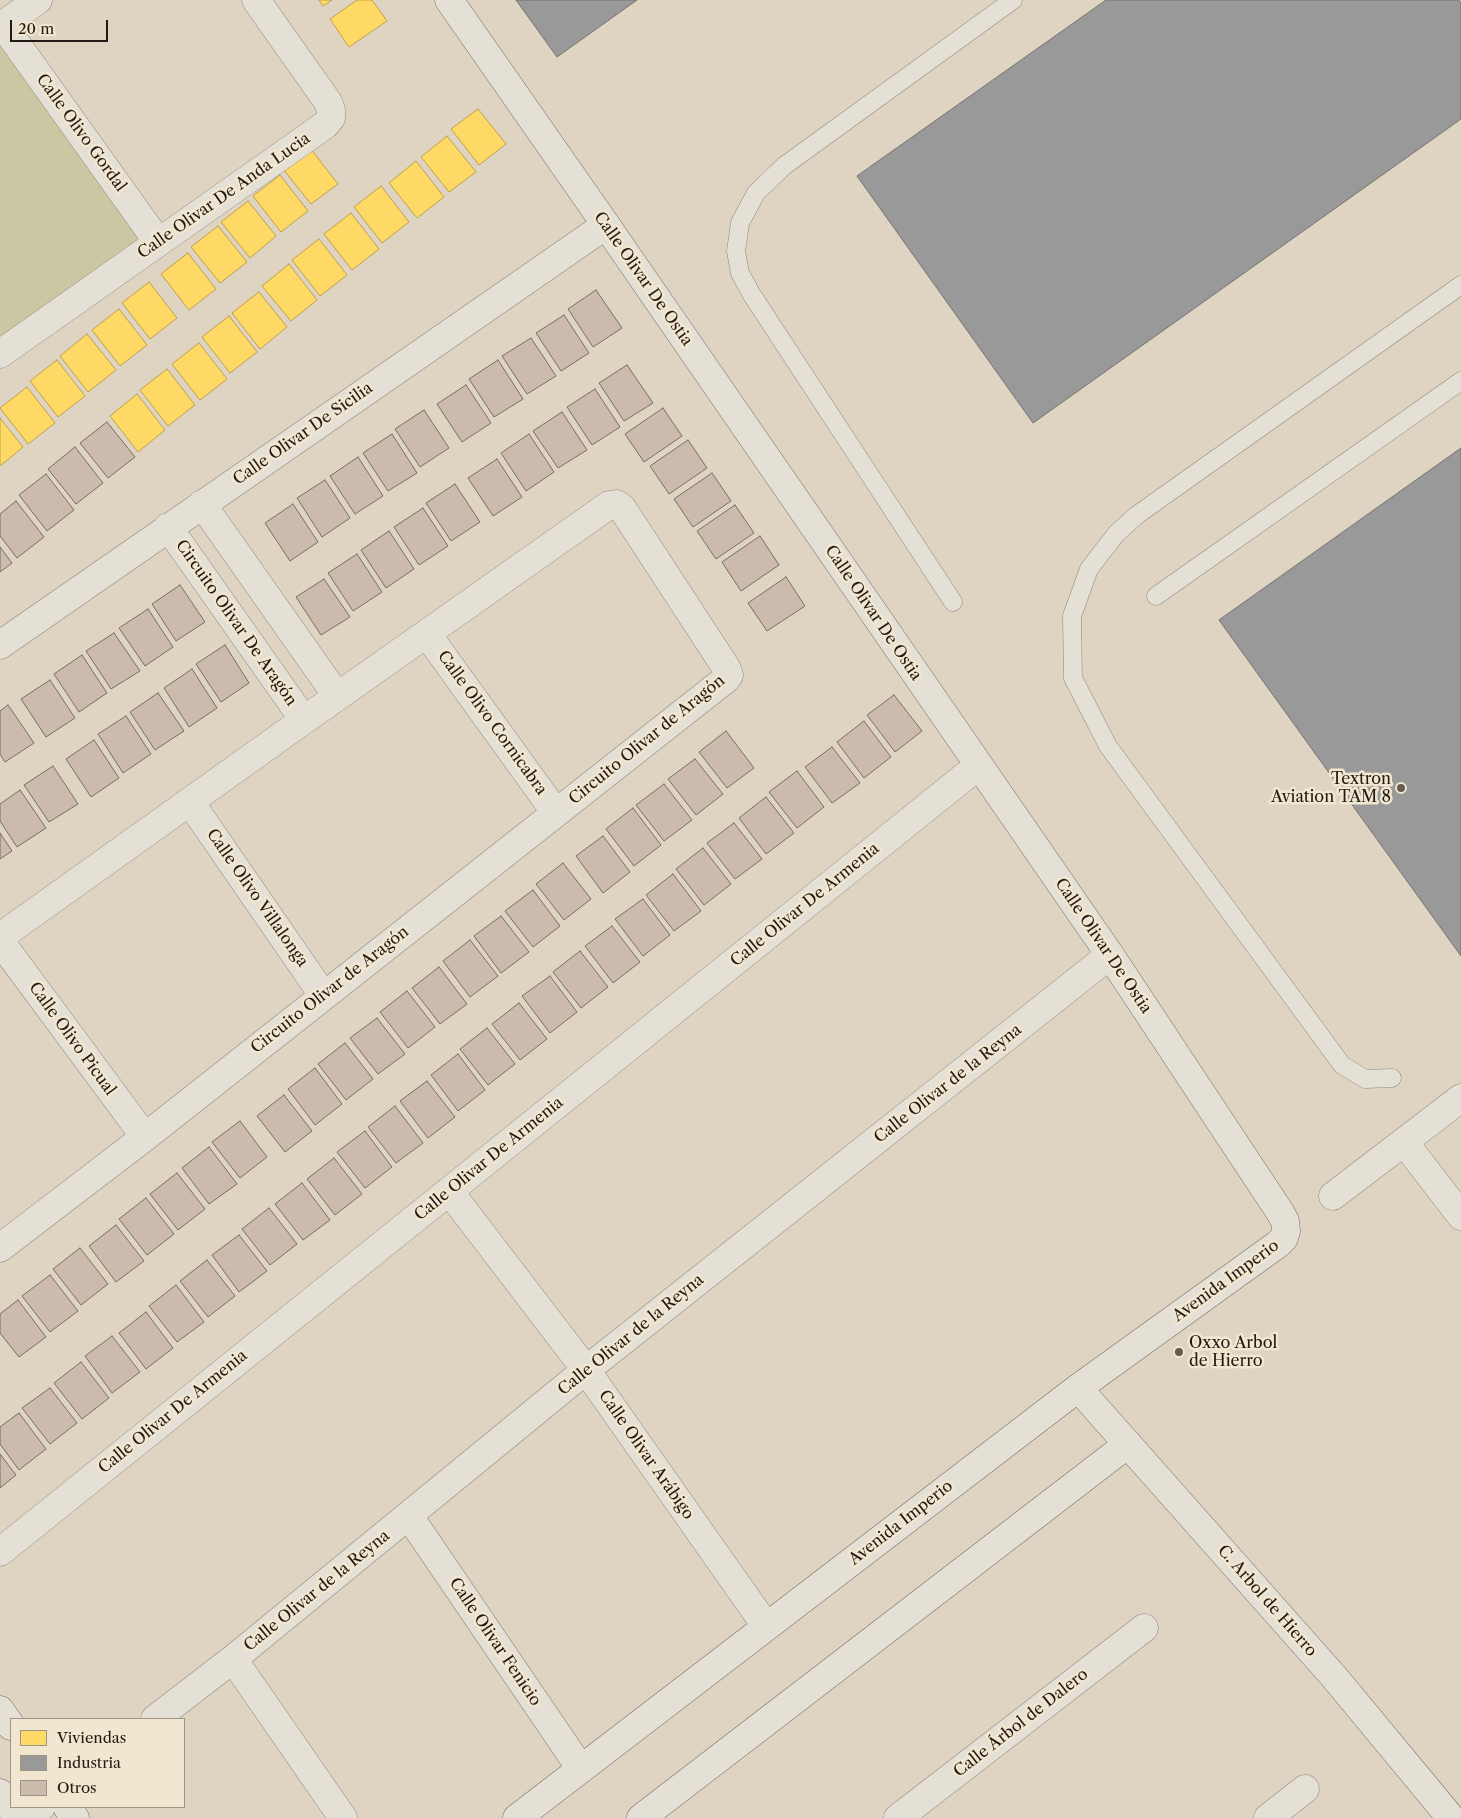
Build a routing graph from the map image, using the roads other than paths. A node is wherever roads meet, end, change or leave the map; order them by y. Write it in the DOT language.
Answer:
graph roads {
  1 [pos="38,0"];
  2 [pos="256,0"];
  3 [pos="449,0"];
  4 [pos="1013,0"];
  5 [pos="1,26"];
  6 [pos="606,225"];
  7 [pos="158,242"];
  8 [pos="1461,285"];
  9 [pos="0,354"];
  10 [pos="1461,381"];
  11 [pos="202,504"];
  12 [pos="168,527"];
  13 [pos="1156,596"];
  14 [pos="953,602"];
  15 [pos="427,634"];
  16 [pos="0,644"];
  17 [pos="337,696"];
  18 [pos="304,720"];
  19 [pos="978,766"];
  20 [pos="190,802"];
  21 [pos="556,813"];
  22 [pos="0,937"];
  23 [pos="0,941"];
  24 [pos="1110,955"];
  25 [pos="324,995"];
  26 [pos="1392,1078"];
  27 [pos="1461,1098"];
  28 [pos="144,1137"];
  29 [pos="1404,1142"];
  30 [pos="449,1191"];
  31 [pos="1333,1196"];
  32 [pos="1461,1216"];
  33 [pos="1286,1231"];
  34 [pos="0,1248"];
  35 [pos="586,1370"];
  36 [pos="1078,1388"];
  37 [pos="1128,1444"];
  38 [pos="409,1516"];
  39 [pos="0,1552"];
  40 [pos="766,1626"];
  41 [pos="1144,1628"];
  42 [pos="233,1659"];
  43 [pos="0,1710"];
  44 [pos="155,1718"];
  45 [pos="10,1725"];
  46 [pos="581,1769"];
  47 [pos="1305,1789"];
  48 [pos="0,1793"];
  49 [pos="10,1807"];
  50 [pos="40,1808"];
  51 [pos="27,1818"];
  52 [pos="343,1818"];
  53 [pos="517,1818"];
  54 [pos="641,1818"];
  55 [pos="898,1818"];
  56 [pos="1268,1818"];
  57 [pos="1451,1818"];
  1 -- 5 [label="street"];
  2 -- 7 [label="street, Calle Olivar De Anda Lucia"];
  3 -- 6 [label="street, Calle Olivar De Ostia"];
  4 -- 14 [label="lane"];
  5 -- 7 [label="street, Calle Olivo Gordal"];
  6 -- 11 [label="street, Calle Olivar De Sicilia"];
  6 -- 19 [label="street, Calle Olivar De Ostia"];
  7 -- 9 [label="street, Calle Olivar De Anda Lucia"];
  8 -- 26 [label="lane"];
  10 -- 13 [label="lane"];
  11 -- 12 [label="street, Calle Olivar De Sicilia"];
  11 -- 17 [label="street"];
  12 -- 16 [label="street, Calle Olivar De Sicilia"];
  12 -- 18 [label="street, Circuito Olivar De Aragón"];
  15 -- 17 [label="street, Circuito Olivar de Aragón"];
  15 -- 21 [label="street, Calle Olivo Cornicabra"];
  15 -- 21 [label="street, Circuito Olivar de Aragón"];
  17 -- 18 [label="street, Circuito Olivar de Aragón"];
  18 -- 20 [label="street, Circuito Olivar de Aragón"];
  19 -- 24 [label="street, Calle Olivar De Ostia"];
  19 -- 30 [label="street, Calle Olivar De Armenia"];
  20 -- 22 [label="street, Circuito Olivar de Aragón"];
  20 -- 25 [label="street, Calle Olivo Villalonga"];
  21 -- 25 [label="street, Circuito Olivar de Aragón"];
  23 -- 28 [label="street, Calle Olivo Picual"];
  24 -- 33 [label="street, Calle Olivar De Ostia"];
  24 -- 35 [label="street, Calle Olivar de la Reyna"];
  25 -- 28 [label="street, Circuito Olivar de Aragón"];
  27 -- 29 [label="street"];
  28 -- 34 [label="street, Circuito Olivar de Aragón"];
  29 -- 31 [label="street"];
  29 -- 32 [label="street"];
  30 -- 35 [label="street, Calle Olivar Arábigo"];
  30 -- 39 [label="street, Calle Olivar De Armenia"];
  33 -- 36 [label="street, Avenida Imperio"];
  35 -- 38 [label="street, Calle Olivar de la Reyna"];
  35 -- 40 [label="street, Calle Olivar Arábigo"];
  36 -- 37 [label="street, C. Arbol de Hierro"];
  36 -- 40 [label="street, Avenida Imperio"];
  37 -- 54 [label="street"];
  37 -- 57 [label="street, C. Arbol de Hierro"];
  38 -- 42 [label="street, Calle Olivar de la Reyna"];
  38 -- 46 [label="street, Calle Olivar Fenicio"];
  40 -- 46 [label="street, Avenida Imperio"];
  41 -- 55 [label="street, Calle Árbol de Dalero"];
  42 -- 44 [label="street, Calle Olivar de la Reyna"];
  42 -- 52 [label="street"];
  43 -- 45 [label="street"];
  46 -- 53 [label="street, Avenida Imperio"];
  47 -- 56 [label="street"];
  48 -- 49 [label="street"];
  50 -- 51 [label="street"];
}
